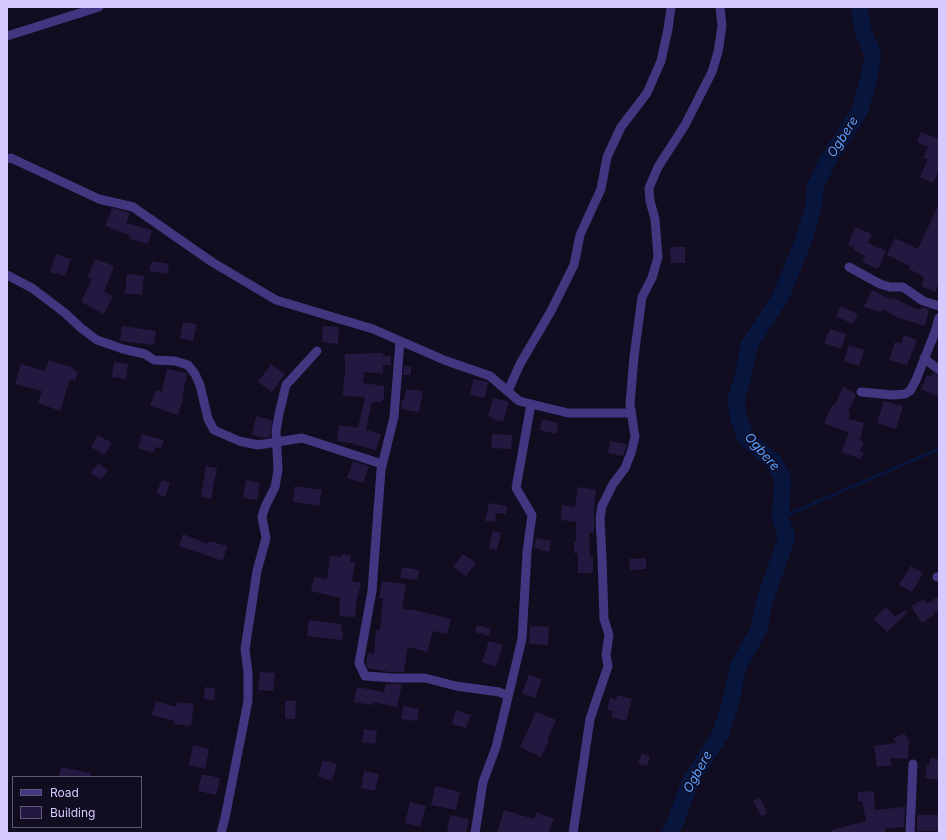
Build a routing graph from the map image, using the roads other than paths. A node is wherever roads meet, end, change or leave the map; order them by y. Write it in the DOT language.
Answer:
graph roads {
  1 [pos="99,7"];
  2 [pos="671,7"];
  3 [pos="720,7"];
  4 [pos="7,36"];
  5 [pos="7,159"];
  6 [pos="849,267"];
  7 [pos="7,275"];
  8 [pos="939,306"];
  9 [pos="939,318"];
  10 [pos="400,341"];
  11 [pos="317,351"];
  12 [pos="924,358"];
  13 [pos="939,370"];
  14 [pos="508,391"];
  15 [pos="861,392"];
  16 [pos="531,404"];
  17 [pos="631,413"];
  18 [pos="276,443"];
  19 [pos="382,464"];
  20 [pos="508,696"];
  21 [pos="913,764"];
  22 [pos="221,833"];
  23 [pos="475,833"];
  24 [pos="573,833"];
  25 [pos="910,833"];
  1 -- 4 [label="street"];
  2 -- 14 [label="street"];
  3 -- 17 [label="street"];
  5 -- 10 [label="street"];
  6 -- 8 [label="street"];
  7 -- 18 [label="street"];
  9 -- 12 [label="street"];
  10 -- 14 [label="street"];
  10 -- 19 [label="street"];
  11 -- 18 [label="street"];
  12 -- 13 [label="street"];
  12 -- 15 [label="street"];
  14 -- 16 [label="street"];
  16 -- 17 [label="street"];
  16 -- 20 [label="street"];
  17 -- 24 [label="street"];
  18 -- 19 [label="street"];
  18 -- 22 [label="street"];
  19 -- 20 [label="street"];
  20 -- 23 [label="street"];
  21 -- 25 [label="street"];
}
